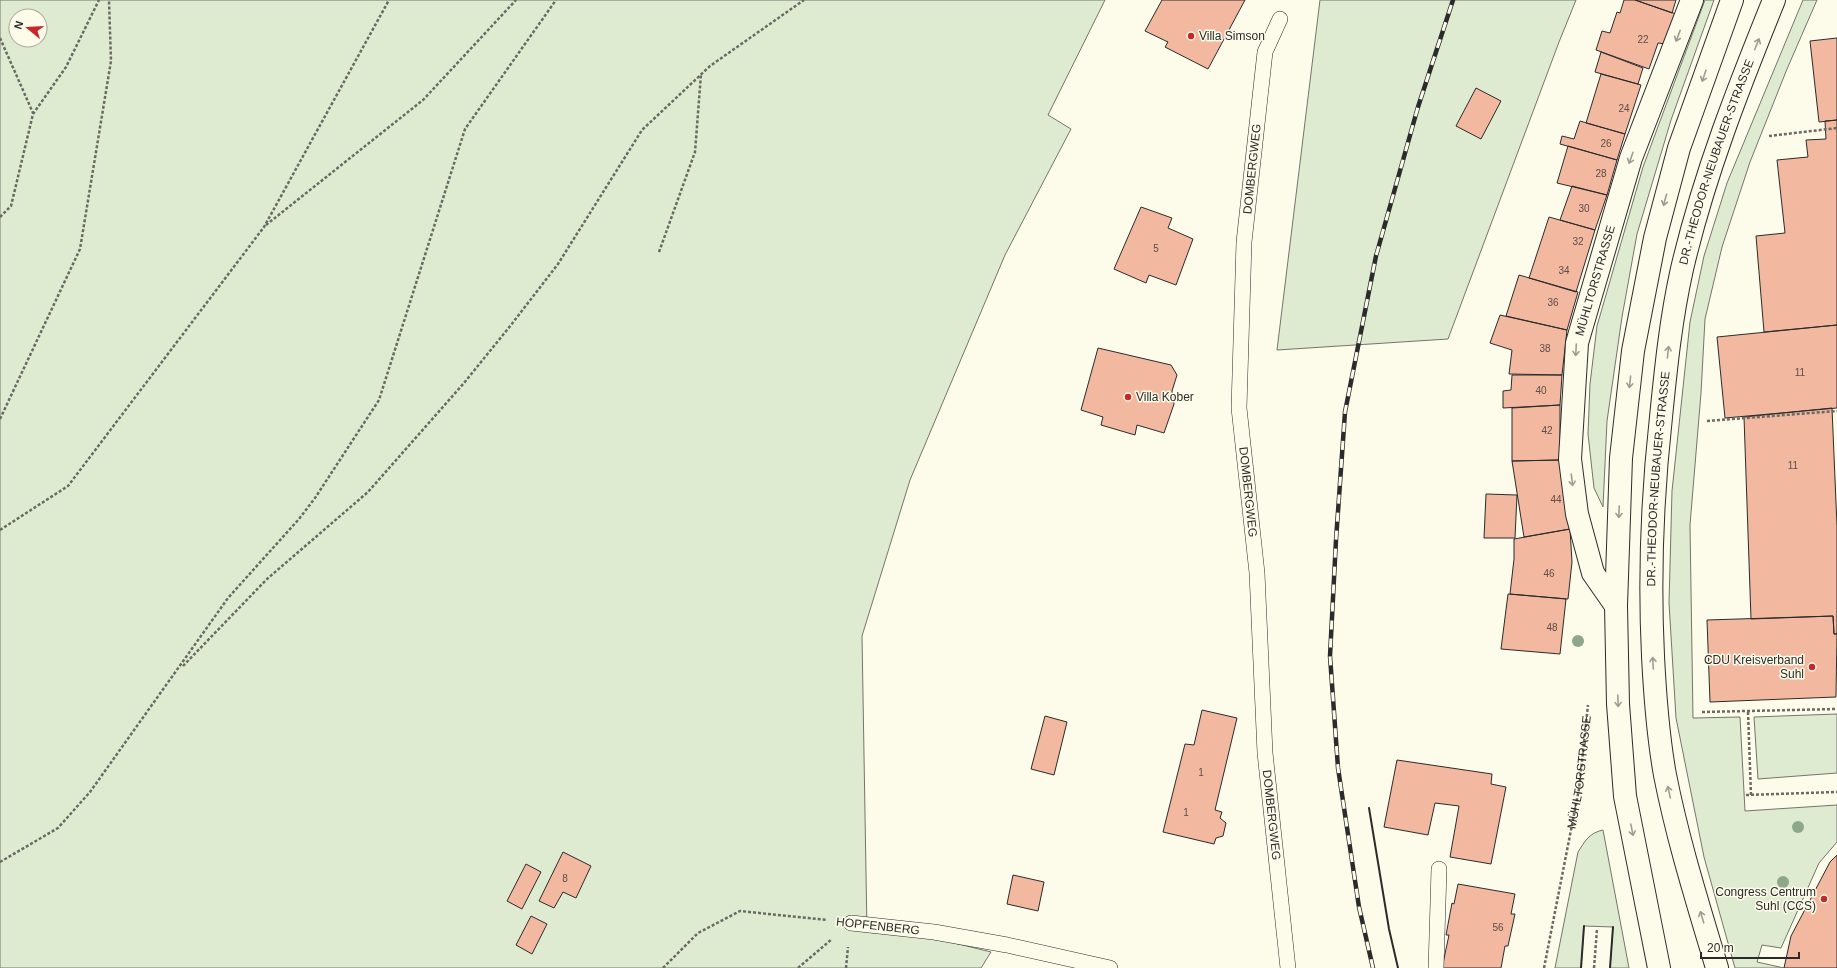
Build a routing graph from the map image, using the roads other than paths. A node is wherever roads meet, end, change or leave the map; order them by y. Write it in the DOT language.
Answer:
graph roads {
  1 [pos="1692,0"];
  2 [pos="1732,0"];
  3 [pos="1774,0"];
  4 [pos="1280,19"];
  5 [pos="1616,606"];
  6 [pos="1439,869"];
  7 [pos="851,923"];
  8 [pos="1657,964"];
  9 [pos="1110,968"];
  10 [pos="1288,968"];
  11 [pos="1436,968"];
  12 [pos="1717,968"];
  1 -- 5 [label="main road, MÜHLTORSTRASSE, one-way"];
  2 -- 5 [label="main road, one-way"];
  12 -- 3 [label="main road, DR.-THEODOR-NEUBAUER-STRASSE, one-way"];
  4 -- 10 [label="lane, DOMBERGWEG"];
  5 -- 8 [label="main road, one-way"];
  6 -- 11 [label="lane"];
  7 -- 9 [label="lane, HOPFENBERG"];
}
